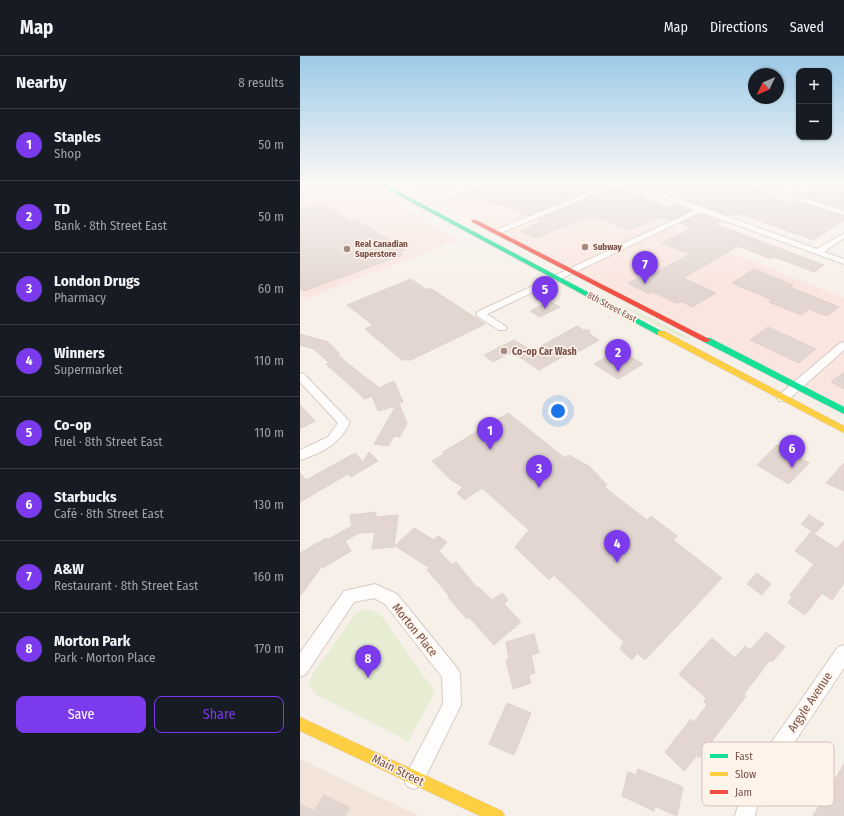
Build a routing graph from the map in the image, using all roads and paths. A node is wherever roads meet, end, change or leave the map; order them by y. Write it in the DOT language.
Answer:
graph roads {
  1 [pos="446,219"];
  2 [pos="470,219"];
  3 [pos="527,219"];
  4 [pos="680,219"];
  5 [pos="727,219"];
  6 [pos="495,232"];
  7 [pos="844,235"];
  8 [pos="818,252"];
  9 [pos="844,262"];
  10 [pos="570,271"];
  11 [pos="556,278"];
  12 [pos="502,328"];
  13 [pos="844,345"];
  14 [pos="300,376"];
  15 [pos="796,387"];
  16 [pos="783,398"];
  17 [pos="844,411"];
  18 [pos="844,430"];
  19 [pos="300,455"];
  20 [pos="844,653"];
  21 [pos="300,668"];
  22 [pos="300,724"];
  23 [pos="783,742"];
  24 [pos="414,778"];
  25 [pos="747,806"];
  26 [pos="497,816"];
  27 [pos="745,816"];
  1 -- 11 [label="main road, 8th Street East"];
  2 -- 6 [label="main road, 8th Street East"];
  3 -- 6 [label="street"];
  4 -- 10 [label="street"];
  5 -- 8 [label="street"];
  6 -- 10 [label="main road, 8th Street East"];
  7 -- 8 [label="street"];
  8 -- 9 [label="street"];
  10 -- 11 [label="street"];
  10 -- 15 [label="main road, 8th Street East"];
  11 -- 12 [label="street"];
  11 -- 16 [label="main road, 8th Street East"];
  13 -- 15 [label="street"];
  14 -- 19 [label="street"];
  15 -- 16 [label="street"];
  15 -- 17 [label="main road, 8th Street East"];
  16 -- 18 [label="main road, 8th Street East"];
  20 -- 23 [label="street, Argyle Avenue"];
  21 -- 24 [label="street, Morton Place"];
  22 -- 24 [label="main road, Main Street"];
  24 -- 26 [label="main road, Main Street"];
  25 -- 27 [label="street, Argyle Avenue"];
}
